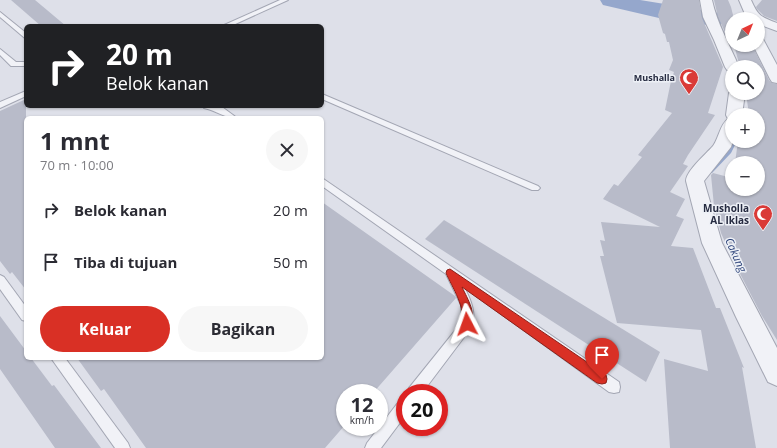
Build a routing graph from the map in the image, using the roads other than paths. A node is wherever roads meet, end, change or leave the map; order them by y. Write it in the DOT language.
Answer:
graph roads {
  1 [pos="285,0"];
  2 [pos="706,0"];
  3 [pos="732,0"];
  4 [pos="745,0"];
  5 [pos="746,12"];
  6 [pos="750,12"];
  7 [pos="0,14"];
  8 [pos="765,23"];
  9 [pos="230,24"];
  10 [pos="775,27"];
  11 [pos="24,35"];
  12 [pos="777,41"];
  13 [pos="0,51"];
  14 [pos="763,52"];
  15 [pos="729,60"];
  16 [pos="24,64"];
  17 [pos="777,79"];
  18 [pos="24,94"];
  19 [pos="324,97"];
  20 [pos="0,105"];
  21 [pos="214,108"];
  22 [pos="230,116"];
  23 [pos="725,140"];
  24 [pos="324,182"];
  25 [pos="535,188"];
  26 [pos="450,273"];
  27 [pos="0,280"];
  28 [pos="24,313"];
  29 [pos="58,360"];
  30 [pos="777,372"];
  31 [pos="421,384"];
  32 [pos="614,387"];
  33 [pos="396,417"];
  34 [pos="123,448"];
  35 [pos="372,448"];
  1 -- 9 [label="lane"];
  2 -- 15 [label="street"];
  3 -- 5 [label="street"];
  4 -- 6 [label="street"];
  7 -- 11 [label="lane"];
  8 -- 10 [label="street"];
  10 -- 12 [label="street"];
  13 -- 16 [label="lane"];
  14 -- 17 [label="street"];
  18 -- 20 [label="lane"];
  19 -- 25 [label="lane"];
  21 -- 22 [label="lane"];
  23 -- 30 [label="street"];
  24 -- 26 [label="lane"];
  26 -- 31 [label="lane"];
  26 -- 32 [label="lane"];
  27 -- 28 [label="lane"];
  29 -- 34 [label="lane"];
  33 -- 35 [label="lane"];
}
